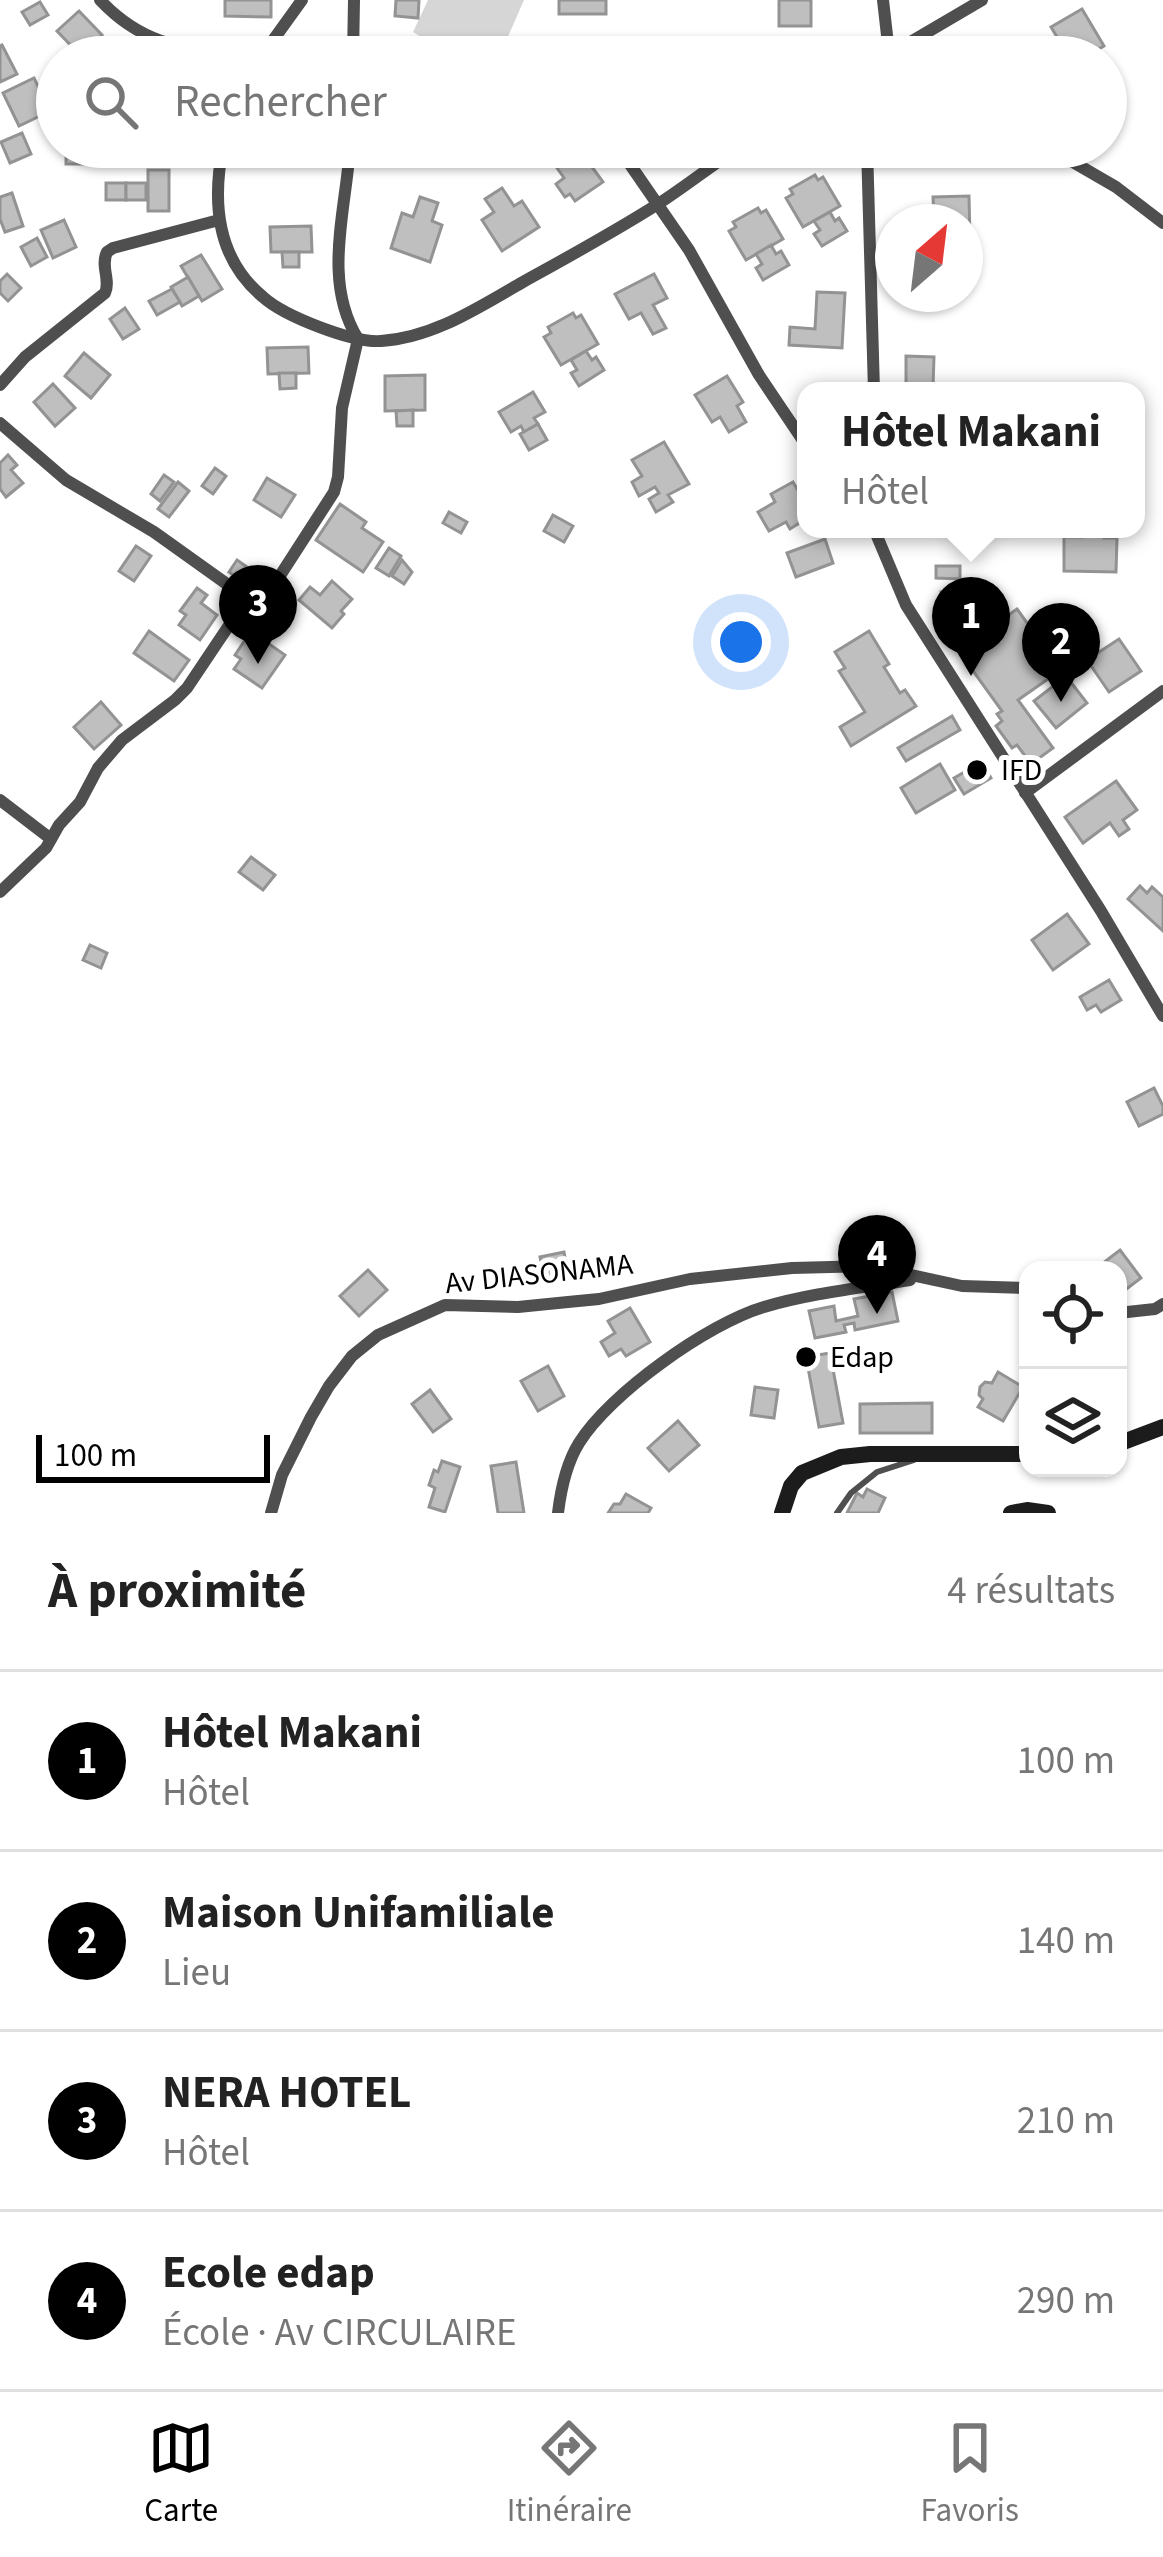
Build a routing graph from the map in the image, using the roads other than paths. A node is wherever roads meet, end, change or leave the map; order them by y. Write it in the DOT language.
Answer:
graph roads {
  1 [pos="100,0"];
  2 [pos="302,0"];
  3 [pos="354,0"];
  4 [pos="883,0"];
  5 [pos="982,0"];
  6 [pos="145,36"];
  7 [pos="276,36"];
  8 [pos="353,36"];
  9 [pos="886,36"];
  10 [pos="920,36"];
  11 [pos="219,168"];
  12 [pos="347,168"];
  13 [pos="632,168"];
  14 [pos="710,168"];
  15 [pos="868,168"];
  16 [pos="1083,168"];
  17 [pos="657,205"];
  18 [pos="219,220"];
  19 [pos="1163,223"];
  20 [pos="358,339"];
  21 [pos="874,382"];
  22 [pos="0,386"];
  23 [pos="0,423"];
  24 [pos="797,432"];
  25 [pos="879,538"];
  26 [pos="248,597"];
  27 [pos="1163,691"];
  28 [pos="1025,794"];
  29 [pos="0,800"];
  30 [pos="51,839"];
  31 [pos="0,892"];
  32 [pos="1163,1016"];
  33 [pos="920,1279"];
  34 [pos="1019,1288"];
  35 [pos="1163,1304"];
  36 [pos="1127,1312"];
  37 [pos="1163,1426"];
  38 [pos="1127,1440"];
  39 [pos="922,1454"];
  40 [pos="1019,1454"];
  41 [pos="271,1513"];
  42 [pos="557,1513"];
  43 [pos="782,1513"];
  44 [pos="837,1513"];
  45 [pos="1011,1513"];
  46 [pos="1048,1513"];
  1 -- 6 [label="street"];
  2 -- 7 [label="street"];
  3 -- 8 [label="street"];
  4 -- 9 [label="street"];
  5 -- 10 [label="street"];
  11 -- 18 [label="street"];
  12 -- 20 [label="street"];
  13 -- 17 [label="street"];
  14 -- 17 [label="street"];
  15 -- 21 [label="street"];
  16 -- 19 [label="street"];
  17 -- 20 [label="street"];
  17 -- 24 [label="street"];
  18 -- 20 [label="street"];
  18 -- 22 [label="street"];
  20 -- 26 [label="street"];
  23 -- 26 [label="street"];
  25 -- 28 [label="street"];
  26 -- 30 [label="street"];
  27 -- 28 [label="street"];
  28 -- 32 [label="street"];
  29 -- 30 [label="street"];
  30 -- 31 [label="street"];
  33 -- 34 [label="street"];
  33 -- 41 [label="street, Av DIASONAMA"];
  33 -- 42 [label="street"];
  35 -- 36 [label="street"];
  37 -- 38 [label="street"];
  39 -- 40 [label="street"];
  39 -- 43 [label="street"];
  39 -- 44 [label="lane"];
  45 -- 46 [label="street"];
}
